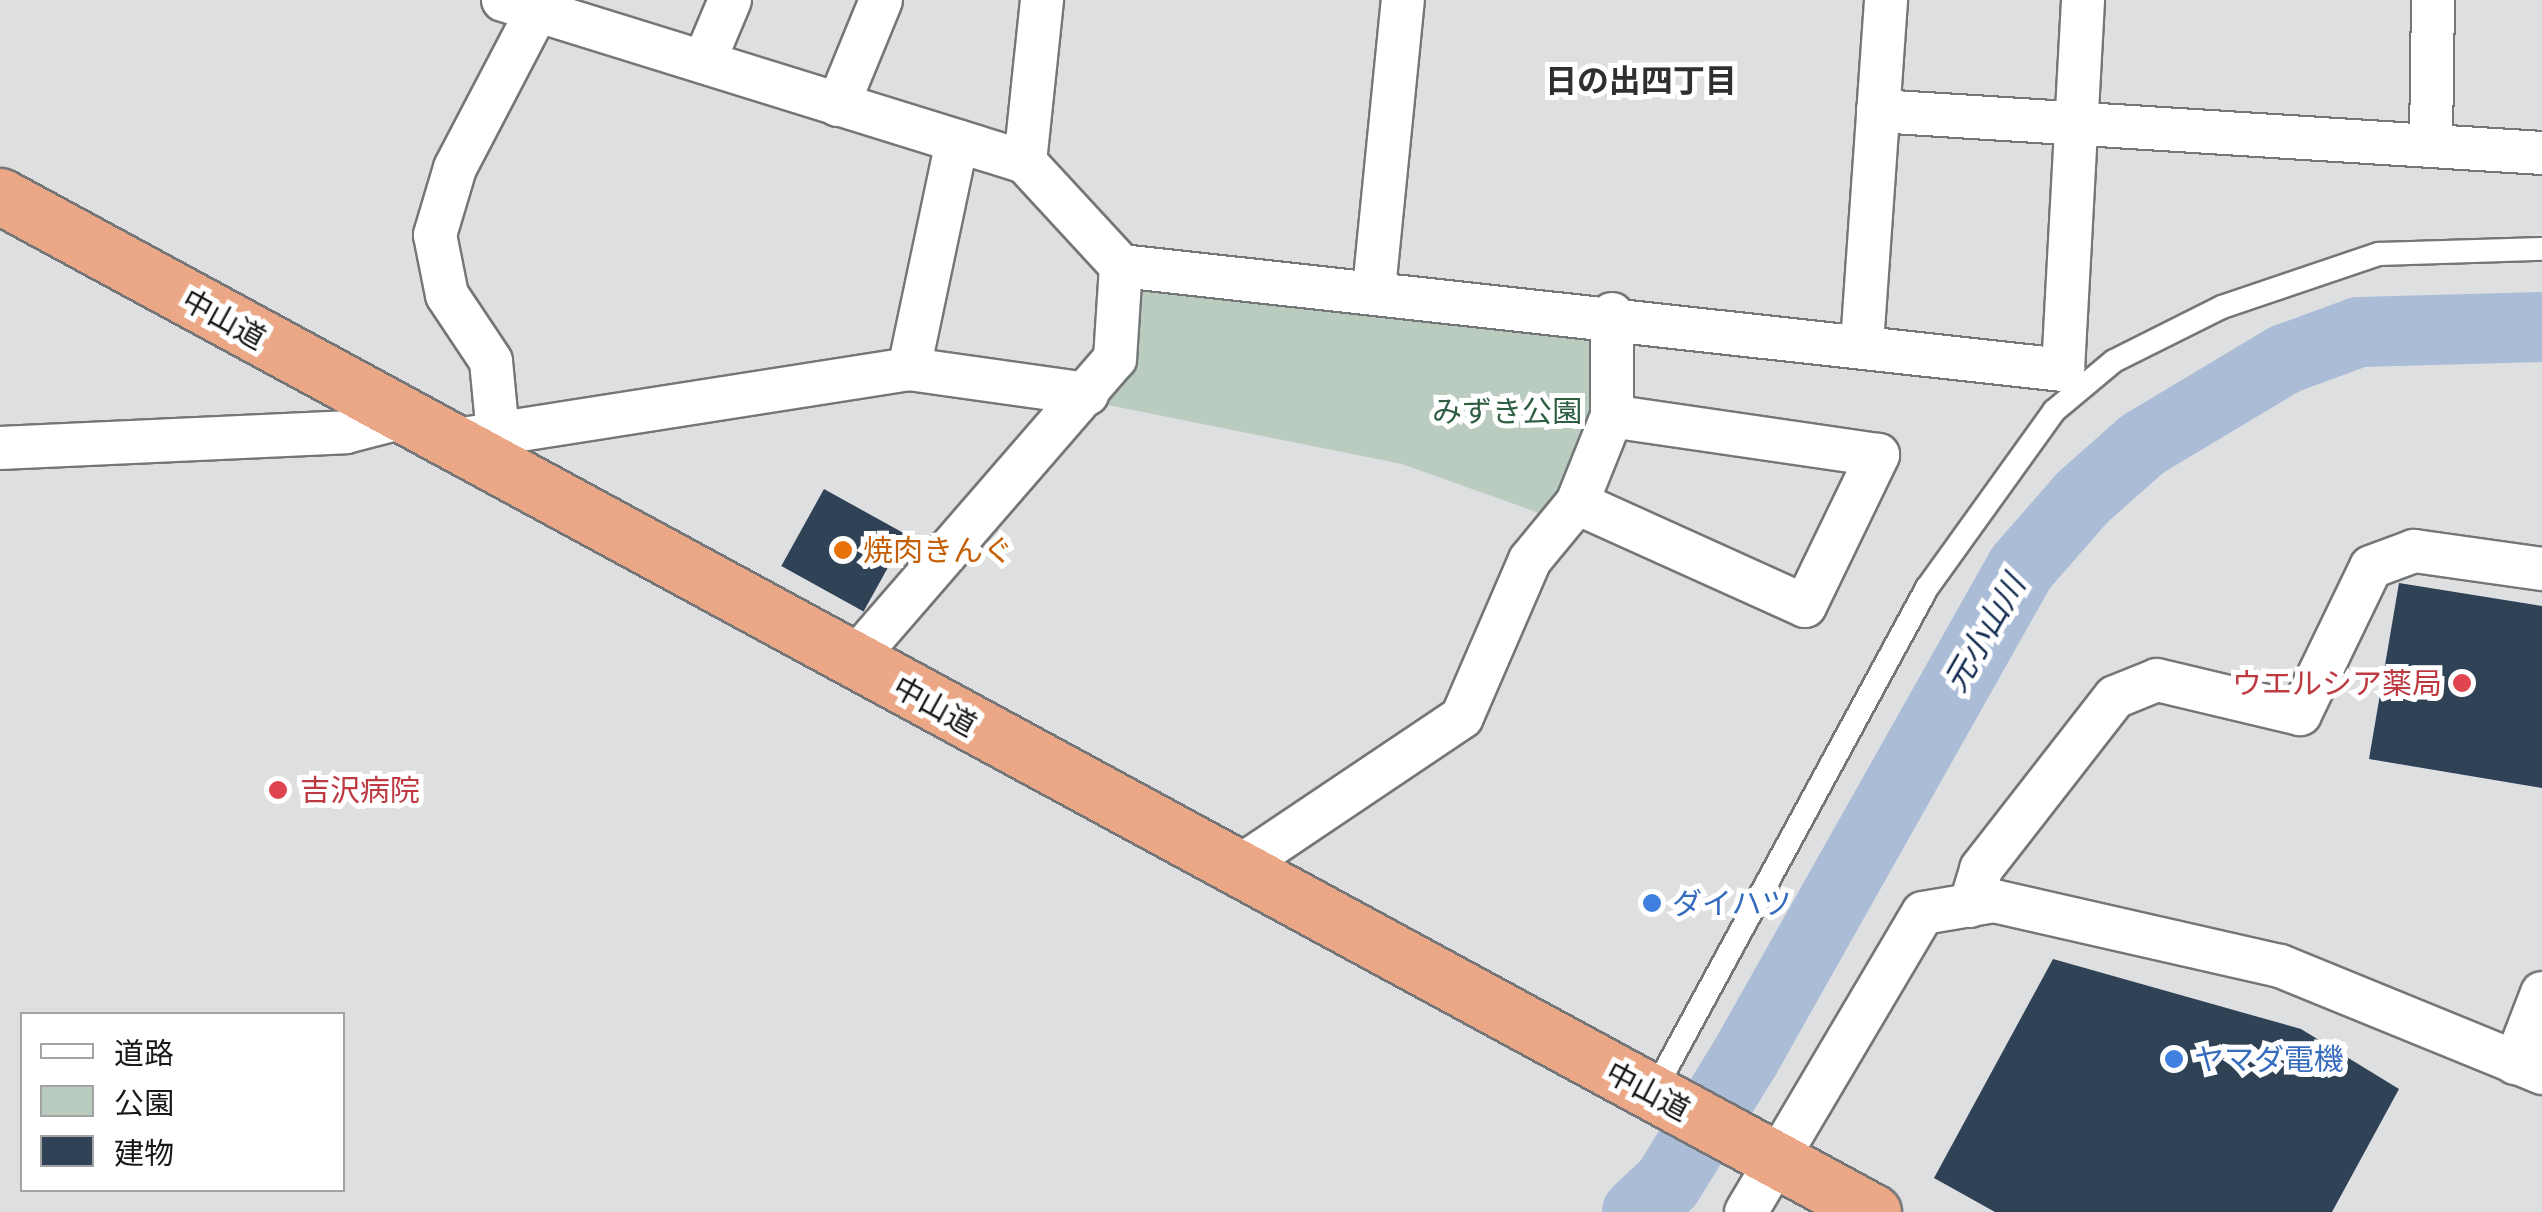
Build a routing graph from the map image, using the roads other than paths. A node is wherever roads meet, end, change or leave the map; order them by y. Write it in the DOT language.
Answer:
graph roads {
  1 [pos="730,0"];
  2 [pos="882,0"];
  3 [pos="1042,0"];
  4 [pos="1403,0"];
  5 [pos="1886,0"];
  6 [pos="2084,0"];
  7 [pos="2433,0"];
  8 [pos="520,5"];
  9 [pos="591,13"];
  10 [pos="704,62"];
  11 [pos="838,104"];
  12 [pos="1878,111"];
  13 [pos="2077,121"];
  14 [pos="956,141"];
  15 [pos="2431,142"];
  16 [pos="2542,153"];
  17 [pos="1026,162"];
  18 [pos="0,196"];
  19 [pos="2542,250"];
  20 [pos="1121,266"];
  21 [pos="1374,289"];
  22 [pos="1612,314"];
  23 [pos="1862,344"];
  24 [pos="909,369"];
  25 [pos="1086,394"];
  26 [pos="1612,416"];
  27 [pos="451,431"];
  28 [pos="0,448"];
  29 [pos="1577,503"];
  30 [pos="2542,568"];
  31 [pos="853,661"];
  32 [pos="1236,869"];
  33 [pos="1970,906"];
  34 [pos="2542,993"];
  35 [pos="2528,1068"];
  36 [pos="1657,1096"];
  37 [pos="1776,1160"];
  38 [pos="1746,1212"];
  39 [pos="1873,1212"];
  1 -- 10 [label="street"];
  2 -- 11 [label="street"];
  3 -- 17 [label="street"];
  4 -- 21 [label="street"];
  5 -- 12 [label="street"];
  6 -- 13 [label="street"];
  7 -- 15 [label="street"];
  8 -- 9 [label="street"];
  8 -- 27 [label="street"];
  9 -- 10 [label="street"];
  10 -- 11 [label="street"];
  11 -- 14 [label="street"];
  12 -- 13 [label="street"];
  12 -- 23 [label="street"];
  13 -- 15 [label="street"];
  13 -- 23 [label="street"];
  14 -- 17 [label="street"];
  14 -- 24 [label="street"];
  15 -- 16 [label="street"];
  17 -- 20 [label="street"];
  18 -- 27 [label="highway, 中山道"];
  19 -- 36 [label="lane"];
  20 -- 21 [label="street"];
  20 -- 25 [label="street"];
  21 -- 22 [label="street"];
  22 -- 23 [label="street"];
  22 -- 26 [label="street"];
  24 -- 25 [label="street"];
  24 -- 27 [label="street"];
  25 -- 31 [label="street"];
  26 -- 29 [label="street"];
  26 -- 29 [label="street"];
  27 -- 28 [label="street"];
  27 -- 31 [label="highway, 中山道"];
  29 -- 32 [label="street"];
  30 -- 33 [label="street"];
  31 -- 32 [label="highway, 中山道"];
  32 -- 36 [label="highway, 中山道"];
  33 -- 35 [label="street"];
  33 -- 37 [label="street"];
  34 -- 35 [label="street"];
  36 -- 37 [label="highway, 中山道"];
  37 -- 38 [label="street"];
  37 -- 39 [label="highway, 中山道"];
}
